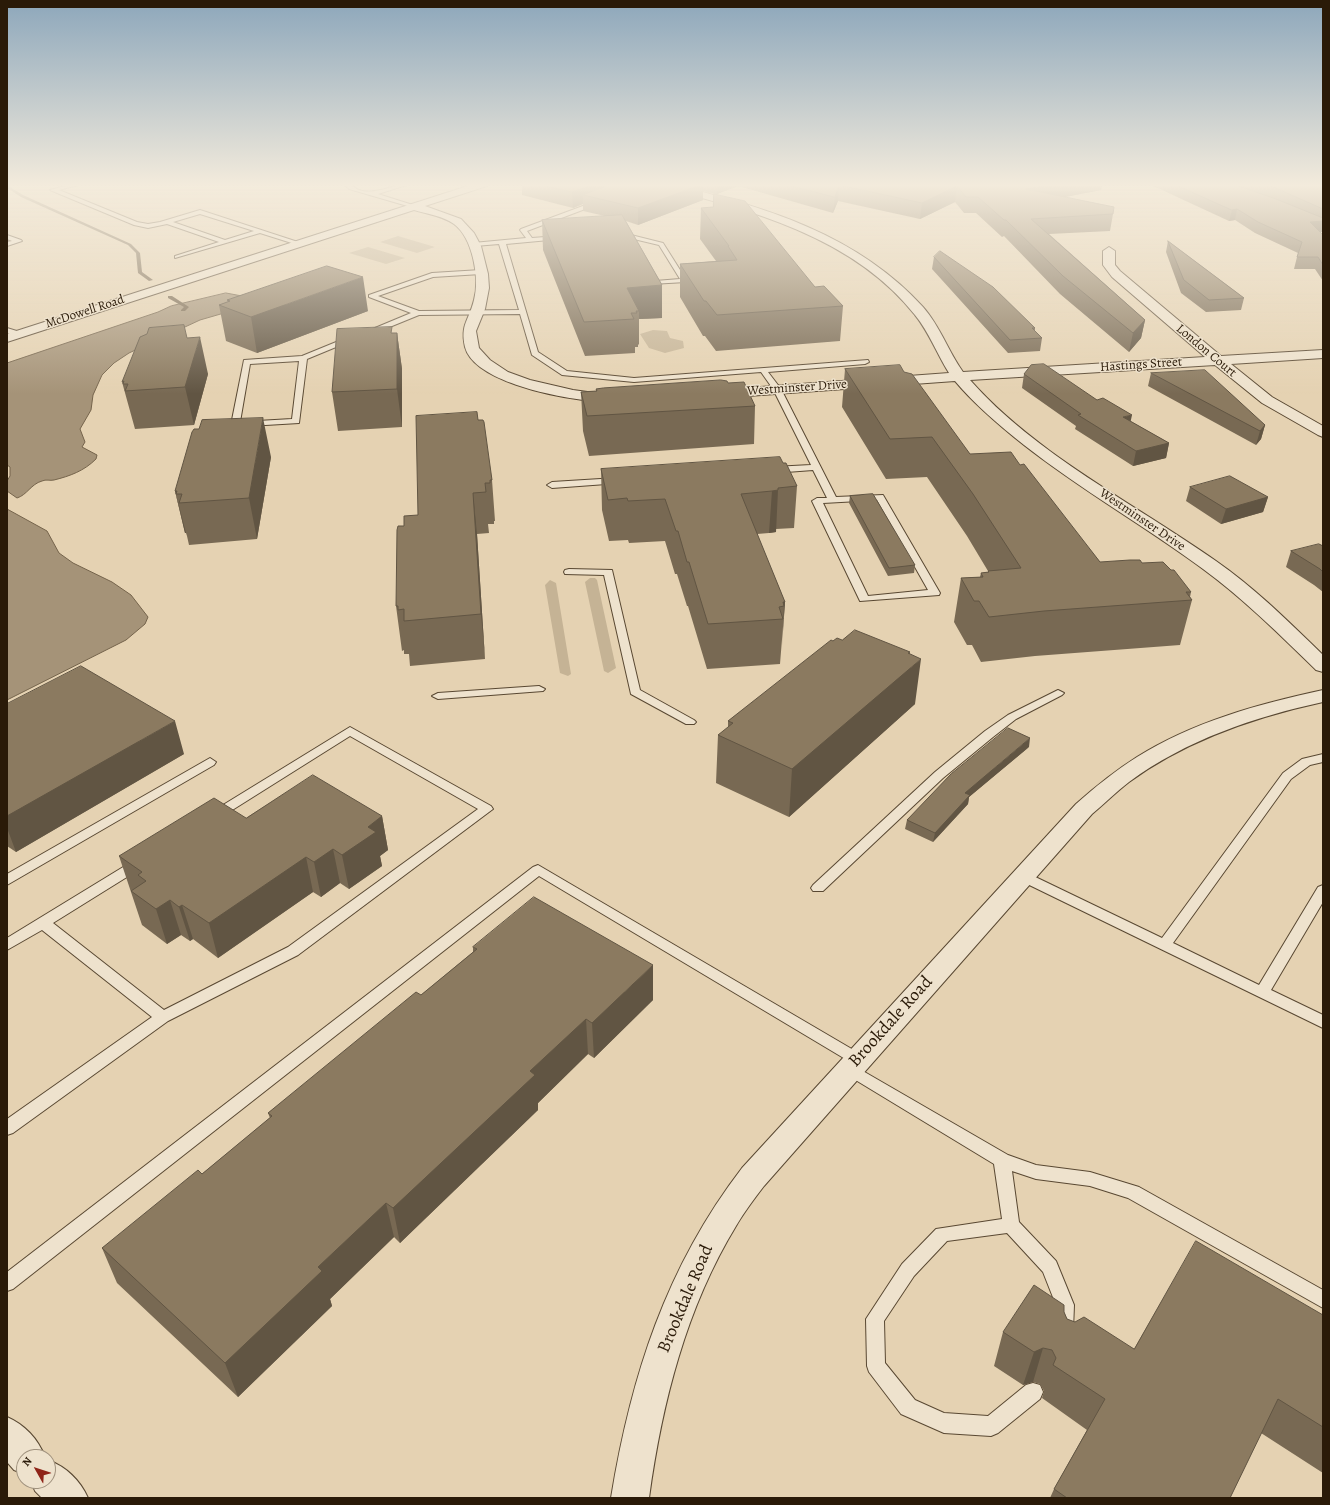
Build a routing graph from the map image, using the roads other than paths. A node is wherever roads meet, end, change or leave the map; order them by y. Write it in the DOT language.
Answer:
graph roads {
  1 [pos="186,254"];
  2 [pos="262,254"];
  3 [pos="477,254"];
  4 [pos="506,254"];
  5 [pos="667,254"];
  6 [pos="851,254"];
  7 [pos="1110,254"];
  8 [pos="177,257"];
  9 [pos="645,270"];
  10 [pos="481,272"];
  11 [pos="523,312"];
  12 [pos="418,313"];
  13 [pos="477,313"];
  14 [pos="10,334"];
  15 [pos="1323,354"];
  16 [pos="303,358"];
  17 [pos="1217,360"];
  18 [pos="865,362"];
  19 [pos="763,370"];
  20 [pos="960,376"];
  21 [pos="777,389"];
  22 [pos="706,395"];
  23 [pos="626,400"];
  24 [pos="1323,432"];
  25 [pos="816,467"];
  26 [pos="762,471"];
  27 [pos="630,480"];
  28 [pos="552,485"];
  29 [pos="833,500"];
  30 [pos="569,572"];
  31 [pos="1323,666"];
  32 [pos="539,689"];
  33 [pos="1058,693"];
  34 [pos="438,696"];
  35 [pos="1323,696"];
  36 [pos="690,722"];
  37 [pos="1323,758"];
  38 [pos="210,762"];
  39 [pos="203,823"];
  40 [pos="149,856"];
  41 [pos="1022,876"];
  42 [pos="7,880"];
  43 [pos="818,888"];
  44 [pos="1323,890"];
  45 [pos="43,923"];
  46 [pos="7,945"];
  47 [pos="1164,946"];
  48 [pos="1262,992"];
  49 [pos="163,1017"];
  50 [pos="1323,1022"];
  51 [pos="853,1064"];
  52 [pos="7,1128"];
  53 [pos="1002,1160"];
  54 [pos="1011,1225"];
  55 [pos="7,1283"];
  56 [pos="1323,1300"];
  57 [pos="1063,1346"];
  58 [pos="1033,1392"];
  59 [pos="7,1435"];
  60 [pos="20,1449"];
  61 [pos="56,1486"];
  62 [pos="69,1498"];
  63 [pos="630,1498"];
  1 -- 8 [label="lane"];
  2 -- 14 [label="street, McDowell Road"];
  3 -- 10 [label="street"];
  4 -- 11 [label="lane"];
  5 -- 9 [label="lane"];
  6 -- 20 [label="street, Westminster Drive"];
  7 -- 17 [label="street, London Court"];
  10 -- 12 [label="lane"];
  10 -- 13 [label="street"];
  11 -- 13 [label="lane"];
  11 -- 19 [label="lane"];
  12 -- 13 [label="lane"];
  12 -- 16 [label="lane"];
  13 -- 23 [label="street"];
  15 -- 17 [label="street, Hastings Street"];
  16 -- 16 [label="lane"];
  17 -- 20 [label="street, Hastings Street"];
  17 -- 24 [label="street, London Court"];
  18 -- 19 [label="lane"];
  19 -- 21 [label="lane"];
  20 -- 21 [label="street, Westminster Drive"];
  20 -- 31 [label="street, Westminster Drive"];
  21 -- 22 [label="street, Westminster Drive"];
  21 -- 25 [label="lane"];
  25 -- 26 [label="lane"];
  25 -- 29 [label="lane"];
  27 -- 28 [label="lane"];
  29 -- 29 [label="lane"];
  30 -- 36 [label="lane"];
  32 -- 34 [label="lane"];
  33 -- 43 [label="lane"];
  35 -- 41 [label="street, Brookdale Road"];
  37 -- 47 [label="lane"];
  38 -- 42 [label="lane"];
  39 -- 49 [label="lane"];
  40 -- 45 [label="lane"];
  41 -- 47 [label="lane"];
  41 -- 51 [label="street, Brookdale Road"];
  44 -- 48 [label="lane"];
  45 -- 46 [label="lane"];
  45 -- 49 [label="lane"];
  47 -- 48 [label="lane"];
  48 -- 50 [label="lane"];
  49 -- 52 [label="lane"];
  51 -- 53 [label="lane"];
  51 -- 55 [label="lane"];
  51 -- 63 [label="street, Brookdale Road"];
  53 -- 54 [label="lane"];
  53 -- 56 [label="lane"];
  54 -- 57 [label="lane"];
  54 -- 58 [label="lane"];
  59 -- 60 [label="street"];
  61 -- 62 [label="street"];
}
